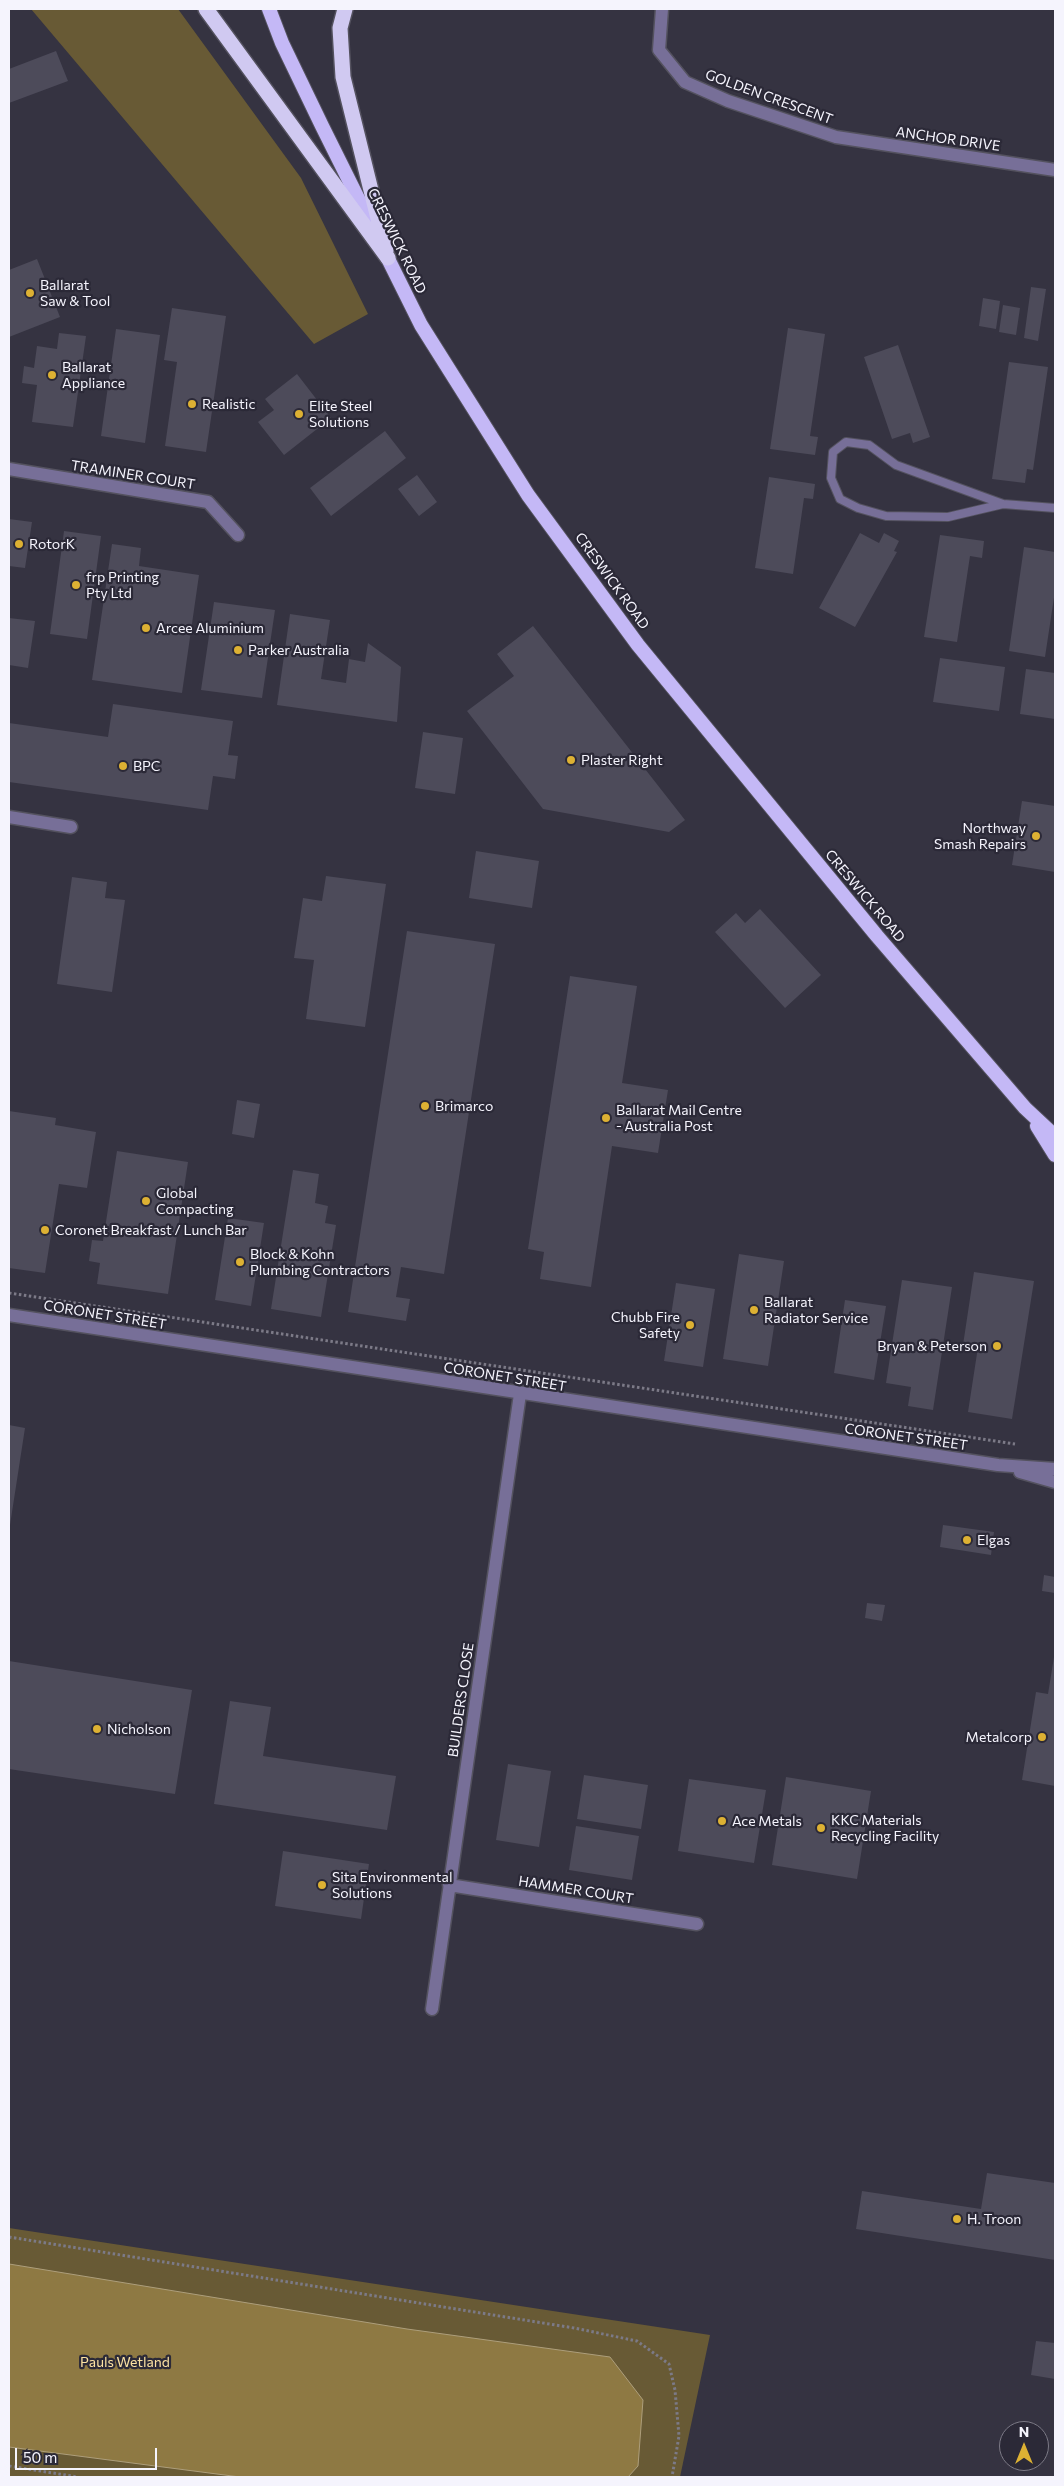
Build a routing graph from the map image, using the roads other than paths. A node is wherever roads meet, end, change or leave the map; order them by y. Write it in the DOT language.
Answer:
graph roads {
  1 [pos="206,9"];
  2 [pos="270,9"];
  3 [pos="345,9"];
  4 [pos="662,9"];
  5 [pos="836,138"];
  6 [pos="1055,170"];
  7 [pos="388,258"];
  8 [pos="9,469"];
  9 [pos="1003,504"];
  10 [pos="1055,508"];
  11 [pos="238,534"];
  12 [pos="9,817"];
  13 [pos="70,827"];
  14 [pos="1025,1108"];
  15 [pos="1055,1136"];
  16 [pos="1055,1154"];
  17 [pos="9,1315"];
  18 [pos="520,1394"];
  19 [pos="998,1466"];
  20 [pos="1055,1469"];
  21 [pos="1055,1482"];
  22 [pos="449,1885"];
  23 [pos="697,1924"];
  24 [pos="432,2010"];
  1 -- 7 [label="highway"];
  2 -- 7 [label="highway, CRESWICK ROAD"];
  3 -- 7 [label="highway"];
  4 -- 5 [label="street, GOLDEN CRESCENT"];
  5 -- 6 [label="street, ANCHOR DRIVE"];
  7 -- 14 [label="highway, CRESWICK ROAD"];
  8 -- 11 [label="street, TRAMINER COURT"];
  9 -- 9 [label="lane"];
  9 -- 10 [label="lane"];
  12 -- 13 [label="street"];
  14 -- 15 [label="highway, CRESWICK ROAD"];
  14 -- 16 [label="highway, CRESWICK ROAD"];
  17 -- 18 [label="street, CORONET STREET"];
  18 -- 19 [label="street, CORONET STREET"];
  18 -- 22 [label="street, BUILDERS CLOSE"];
  19 -- 20 [label="street, CORONET STREET"];
  19 -- 21 [label="street, CORONET STREET"];
  22 -- 23 [label="street, HAMMER COURT"];
  22 -- 24 [label="street, BUILDERS CLOSE"];
}
